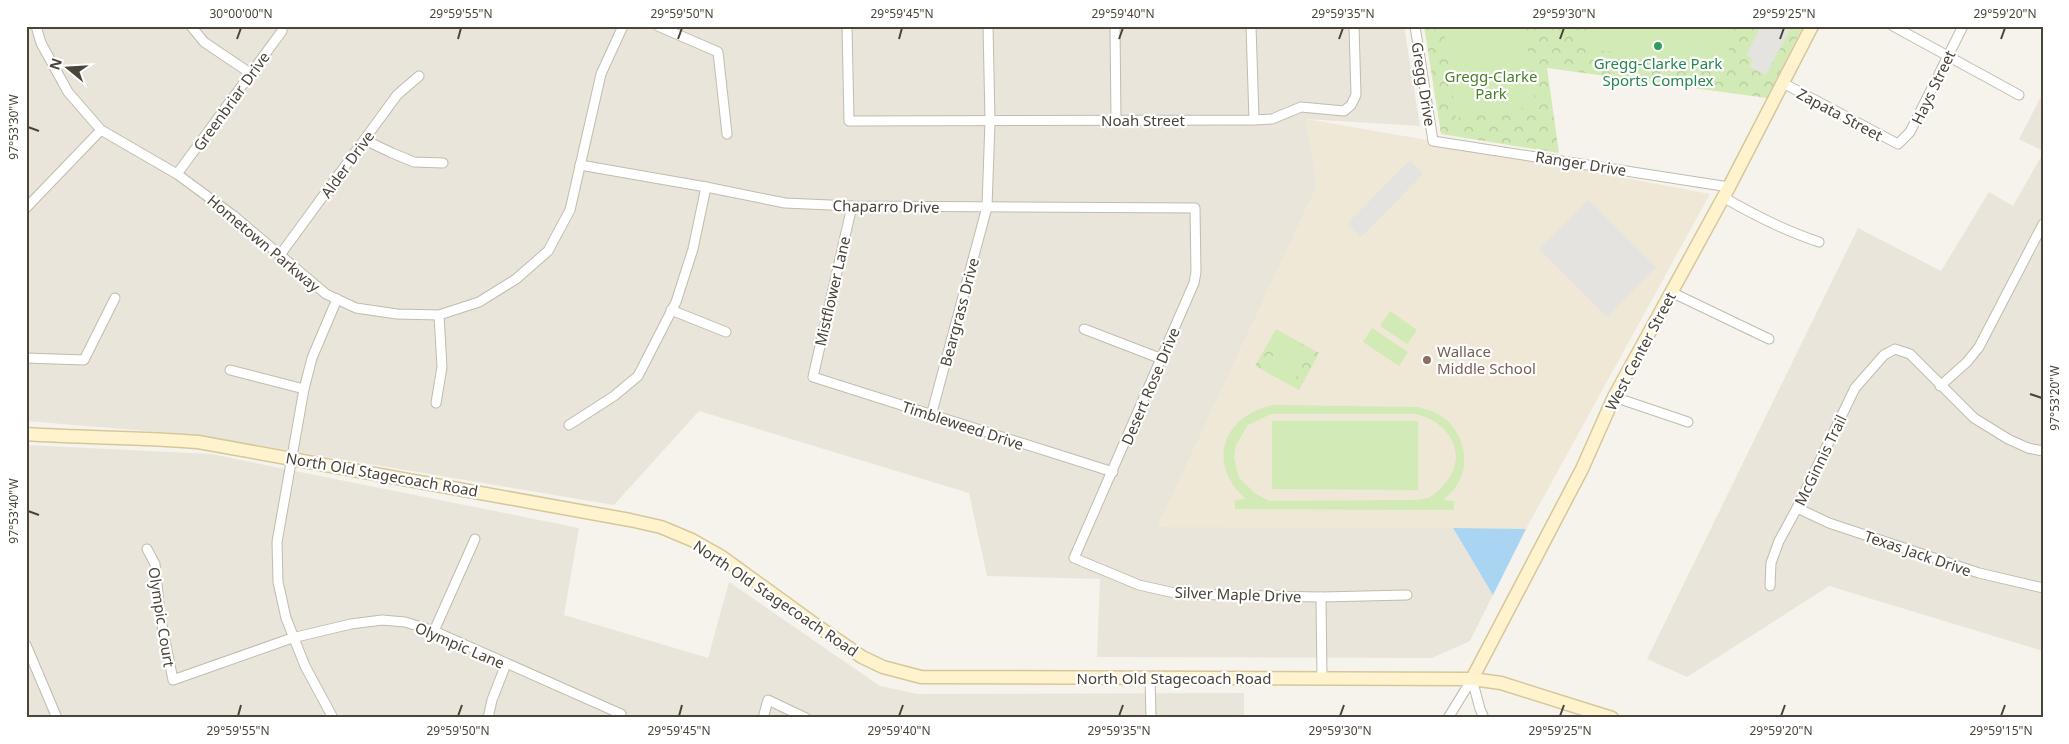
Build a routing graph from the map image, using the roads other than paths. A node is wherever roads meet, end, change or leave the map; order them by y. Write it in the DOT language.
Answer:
graph roads {
  1 [pos="36,26"];
  2 [pos="190,26"];
  3 [pos="282,26"];
  4 [pos="623,26"];
  5 [pos="658,26"];
  6 [pos="847,26"];
  7 [pos="988,26"];
  8 [pos="1115,26"];
  9 [pos="1251,26"];
  10 [pos="1354,26"];
  11 [pos="1415,26"];
  12 [pos="1812,26"];
  13 [pos="1893,26"];
  14 [pos="1963,26"];
  15 [pos="1948,56"];
  16 [pos="250,73"];
  17 [pos="418,76"];
  18 [pos="1783,83"];
  19 [pos="2019,95"];
  20 [pos="990,120"];
  21 [pos="1116,120"];
  22 [pos="1254,120"];
  23 [pos="101,130"];
  24 [pos="727,134"];
  25 [pos="365,140"];
  26 [pos="1433,141"];
  27 [pos="1898,144"];
  28 [pos="443,163"];
  29 [pos="580,165"];
  30 [pos="177,174"];
  31 [pos="706,187"];
  32 [pos="1726,192"];
  33 [pos="852,206"];
  34 [pos="987,207"];
  35 [pos="26,208"];
  36 [pos="1195,208"];
  37 [pos="2043,224"];
  38 [pos="2034,241"];
  39 [pos="1819,242"];
  40 [pos="2043,246"];
  41 [pos="280,255"];
  42 [pos="1671,292"];
  43 [pos="115,298"];
  44 [pos="337,299"];
  45 [pos="671,310"];
  46 [pos="440,314"];
  47 [pos="1084,329"];
  48 [pos="726,332"];
  49 [pos="1769,339"];
  50 [pos="26,358"];
  51 [pos="1162,359"];
  52 [pos="230,370"];
  53 [pos="813,377"];
  54 [pos="1940,386"];
  55 [pos="304,389"];
  56 [pos="1614,396"];
  57 [pos="436,403"];
  58 [pos="931,416"];
  59 [pos="1688,422"];
  60 [pos="569,425"];
  61 [pos="26,434"];
  62 [pos="2043,451"];
  63 [pos="292,457"];
  64 [pos="1113,472"];
  65 [pos="1797,508"];
  66 [pos="475,539"];
  67 [pos="147,549"];
  68 [pos="1074,558"];
  69 [pos="1770,586"];
  70 [pos="2043,588"];
  71 [pos="1407,595"];
  72 [pos="1321,597"];
  73 [pos="434,631"];
  74 [pos="292,638"];
  75 [pos="26,645"];
  76 [pos="506,664"];
  77 [pos="1150,678"];
  78 [pos="1322,678"];
  79 [pos="1472,679"];
  80 [pos="620,716"];
  81 [pos="57,718"];
  82 [pos="332,718"];
  83 [pos="488,718"];
  84 [pos="763,718"];
  85 [pos="806,718"];
  86 [pos="1151,718"];
  87 [pos="1448,718"];
  88 [pos="1484,718"];
  89 [pos="1612,718"];
  1 -- 23 [label="street, Hometown Parkway"];
  2 -- 16 [label="street"];
  3 -- 16 [label="street, Greenbriar Drive"];
  4 -- 29 [label="street, Hometown Parkway"];
  5 -- 24 [label="street"];
  6 -- 20 [label="street, Noah Street"];
  7 -- 20 [label="street"];
  8 -- 21 [label="street"];
  9 -- 22 [label="street"];
  10 -- 22 [label="street, Noah Street"];
  11 -- 26 [label="street, Gregg Drive"];
  12 -- 18 [label="street, West Center Street"];
  13 -- 15 [label="street"];
  14 -- 15 [label="street, Hays Street"];
  15 -- 19 [label="street"];
  15 -- 27 [label="street, Hays Street"];
  16 -- 30 [label="street, Greenbriar Drive"];
  17 -- 25 [label="street, Alder Drive"];
  18 -- 27 [label="street, Zapata Street"];
  18 -- 32 [label="street, West Center Street"];
  20 -- 21 [label="street, Noah Street"];
  20 -- 34 [label="street, Beargrass Drive"];
  21 -- 22 [label="street, Noah Street"];
  23 -- 30 [label="street, Hometown Parkway"];
  23 -- 35 [label="street"];
  25 -- 28 [label="street"];
  25 -- 41 [label="street, Alder Drive"];
  26 -- 32 [label="street, Ranger Drive"];
  29 -- 31 [label="street, Chaparro Drive"];
  29 -- 46 [label="street, Hometown Parkway"];
  30 -- 41 [label="street, Hometown Parkway"];
  31 -- 33 [label="street, Chaparro Drive"];
  31 -- 45 [label="street"];
  32 -- 39 [label="street"];
  32 -- 42 [label="street, West Center Street"];
  33 -- 34 [label="street, Chaparro Drive"];
  33 -- 53 [label="street, Mistflower Lane"];
  34 -- 36 [label="street, Chaparro Drive"];
  34 -- 58 [label="street, Beargrass Drive"];
  36 -- 51 [label="street, Desert Rose Drive"];
  37 -- 38 [label="street"];
  38 -- 40 [label="street"];
  38 -- 54 [label="street"];
  41 -- 44 [label="street, Hometown Parkway"];
  42 -- 49 [label="street"];
  42 -- 56 [label="street, West Center Street"];
  43 -- 50 [label="street"];
  44 -- 46 [label="street, Hometown Parkway"];
  44 -- 55 [label="street"];
  45 -- 48 [label="street"];
  45 -- 60 [label="street"];
  46 -- 57 [label="street"];
  47 -- 51 [label="street"];
  51 -- 64 [label="street, Desert Rose Drive"];
  52 -- 55 [label="street"];
  53 -- 58 [label="street, Timbleweed Drive"];
  54 -- 62 [label="street"];
  54 -- 65 [label="street, McGinnis Trail"];
  55 -- 63 [label="street"];
  56 -- 59 [label="street"];
  56 -- 79 [label="street, West Center Street"];
  58 -- 64 [label="street, Timbleweed Drive"];
  61 -- 63 [label="street, North Old Stagecoach Road"];
  63 -- 74 [label="street"];
  63 -- 77 [label="street, North Old Stagecoach Road"];
  64 -- 68 [label="street, Desert Rose Drive"];
  65 -- 69 [label="street, McGinnis Trail"];
  65 -- 70 [label="street, Texas Jack Drive"];
  66 -- 73 [label="street"];
  67 -- 74 [label="street, Olympic Court"];
  68 -- 72 [label="street, Silver Maple Drive"];
  71 -- 72 [label="street, Silver Maple Drive"];
  72 -- 78 [label="street"];
  73 -- 74 [label="street, Olympic Lane"];
  73 -- 76 [label="street, Olympic Lane"];
  74 -- 82 [label="street"];
  75 -- 81 [label="street"];
  76 -- 80 [label="street, Olympic Lane"];
  76 -- 83 [label="street"];
  77 -- 78 [label="street, North Old Stagecoach Road"];
  77 -- 86 [label="street"];
  78 -- 79 [label="street, North Old Stagecoach Road"];
  79 -- 87 [label="street"];
  79 -- 88 [label="street"];
  79 -- 89 [label="street, North Old Stagecoach Road"];
  84 -- 85 [label="street"];
}
